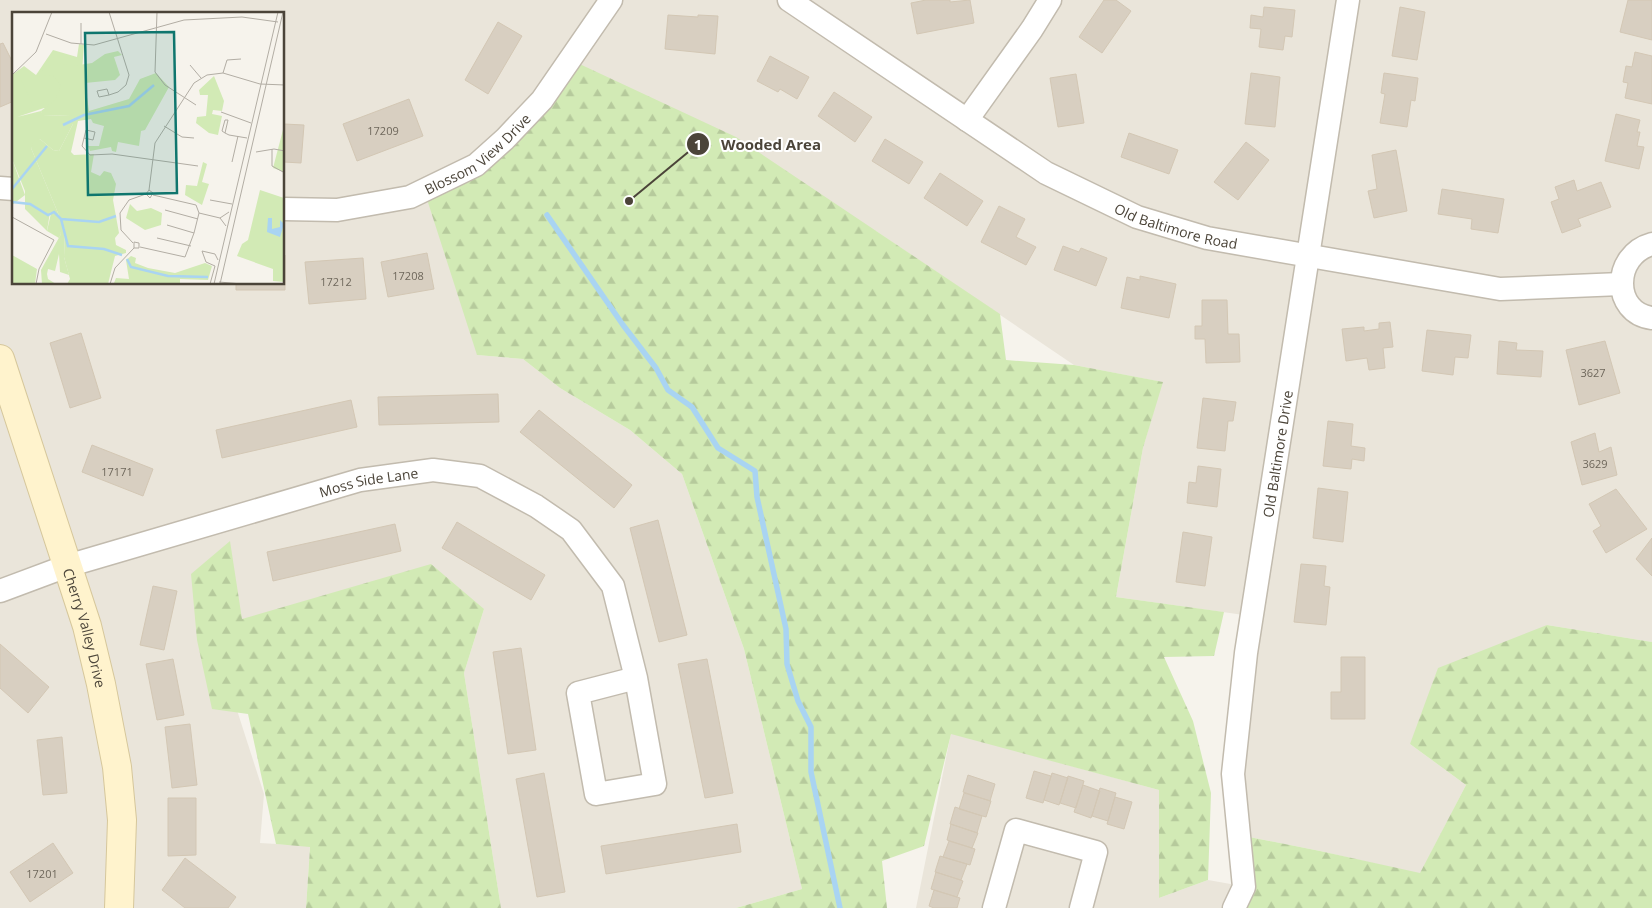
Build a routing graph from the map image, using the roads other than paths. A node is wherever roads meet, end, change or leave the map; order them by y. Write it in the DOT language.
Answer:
graph roads {
  1 [pos="611,0"];
  2 [pos="789,0"];
  3 [pos="1050,0"];
  4 [pos="1348,0"];
  5 [pos="966,120"];
  6 [pos="285,209"];
  7 [pos="1652,244"];
  8 [pos="1307,256"];
  9 [pos="1621,284"];
  10 [pos="1652,318"];
  11 [pos="0,359"];
  12 [pos="67,566"];
  13 [pos="0,591"];
  14 [pos="636,678"];
  15 [pos="119,908"];
  16 [pos="994,908"];
  17 [pos="1081,908"];
  18 [pos="1234,908"];
  1 -- 6 [label="street, Blossom View Drive"];
  2 -- 5 [label="street, Old Baltimore Road"];
  3 -- 5 [label="street"];
  4 -- 8 [label="street, Old Baltimore Drive"];
  5 -- 8 [label="street, Old Baltimore Road"];
  7 -- 9 [label="street"];
  8 -- 9 [label="street, Old Baltimore Road"];
  8 -- 18 [label="street, Old Baltimore Drive"];
  9 -- 10 [label="street"];
  11 -- 12 [label="street, Cherry Valley Drive"];
  12 -- 13 [label="street, Moss Side Lane"];
  12 -- 14 [label="street, Moss Side Lane"];
  12 -- 15 [label="street, Cherry Valley Drive"];
  14 -- 14 [label="street, Moss Side Lane"];
  16 -- 17 [label="street"];
}
